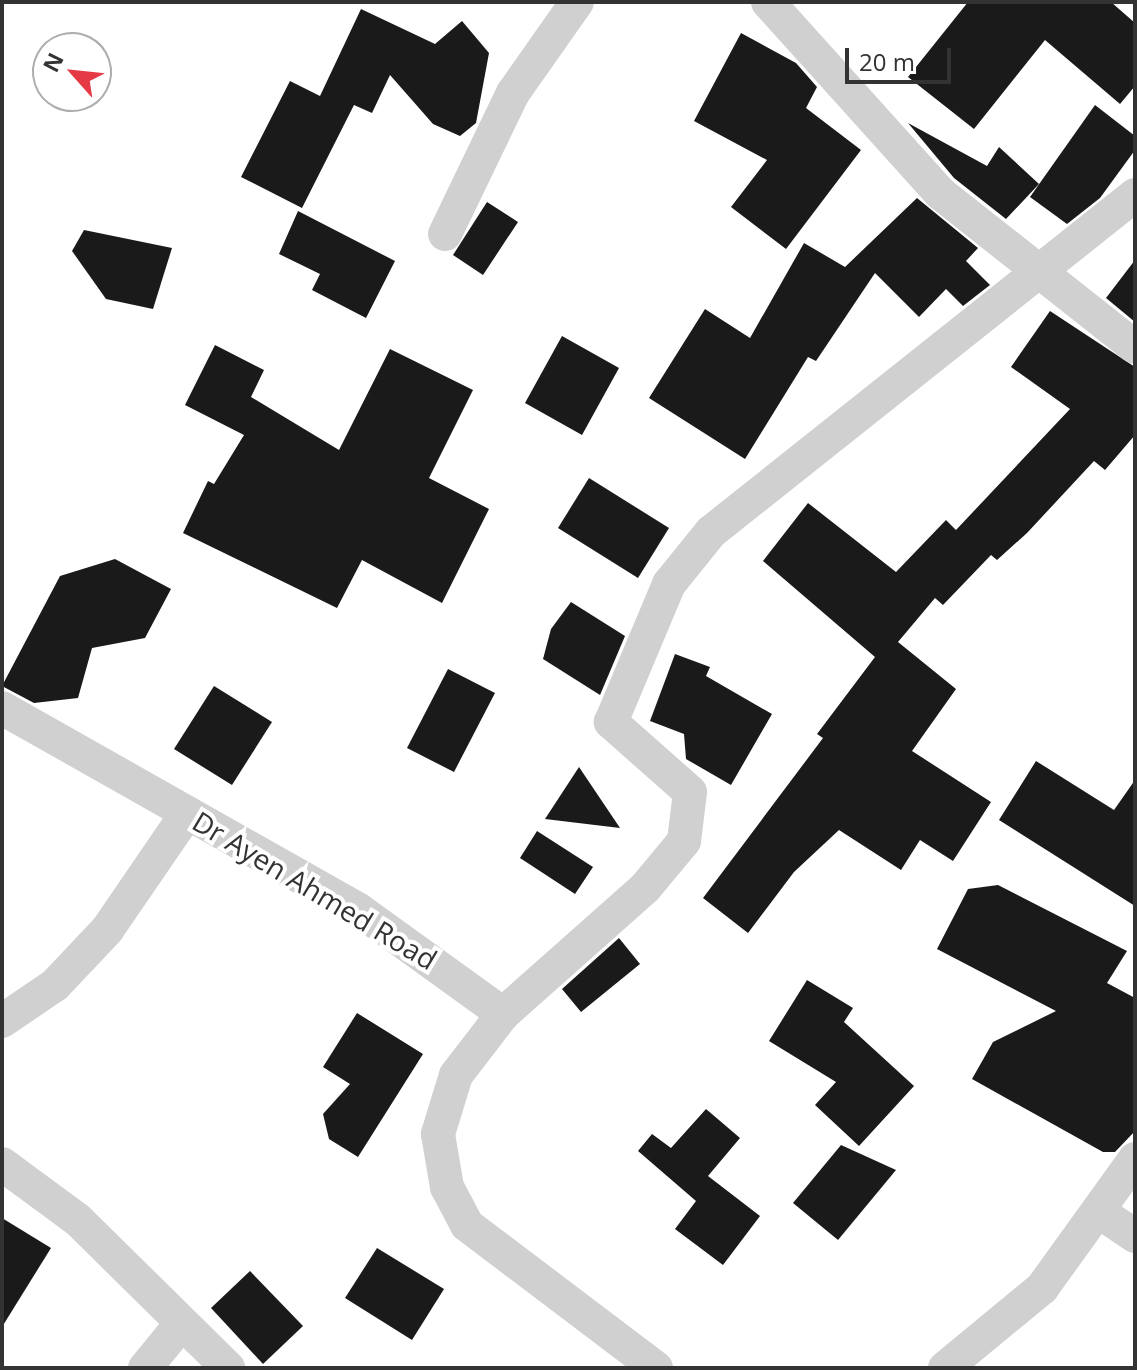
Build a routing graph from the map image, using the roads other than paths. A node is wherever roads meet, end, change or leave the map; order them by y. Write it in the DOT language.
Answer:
graph roads {
  1 [pos="577,2"];
  2 [pos="768,2"];
  3 [pos="1135,195"];
  4 [pos="445,234"];
  5 [pos="1038,274"];
  6 [pos="1135,347"];
  7 [pos="2,708"];
  8 [pos="187,813"];
  9 [pos="503,1014"];
  10 [pos="2,1021"];
  11 [pos="1135,1159"];
  12 [pos="2,1164"];
  13 [pos="1098,1211"];
  14 [pos="1135,1236"];
  15 [pos="182,1323"];
  16 [pos="145,1368"];
  17 [pos="228,1368"];
  18 [pos="656,1368"];
  19 [pos="945,1368"];
  1 -- 4 [label="street"];
  2 -- 5 [label="street"];
  3 -- 5 [label="street"];
  5 -- 6 [label="street"];
  5 -- 9 [label="street"];
  7 -- 8 [label="street, Dr Ayen Ahmed Road"];
  8 -- 9 [label="street, Dr Ayen Ahmed Road"];
  8 -- 10 [label="street"];
  9 -- 18 [label="street"];
  11 -- 13 [label="street"];
  12 -- 15 [label="street"];
  13 -- 14 [label="street"];
  13 -- 19 [label="street"];
  15 -- 16 [label="street"];
  15 -- 17 [label="street"];
}
